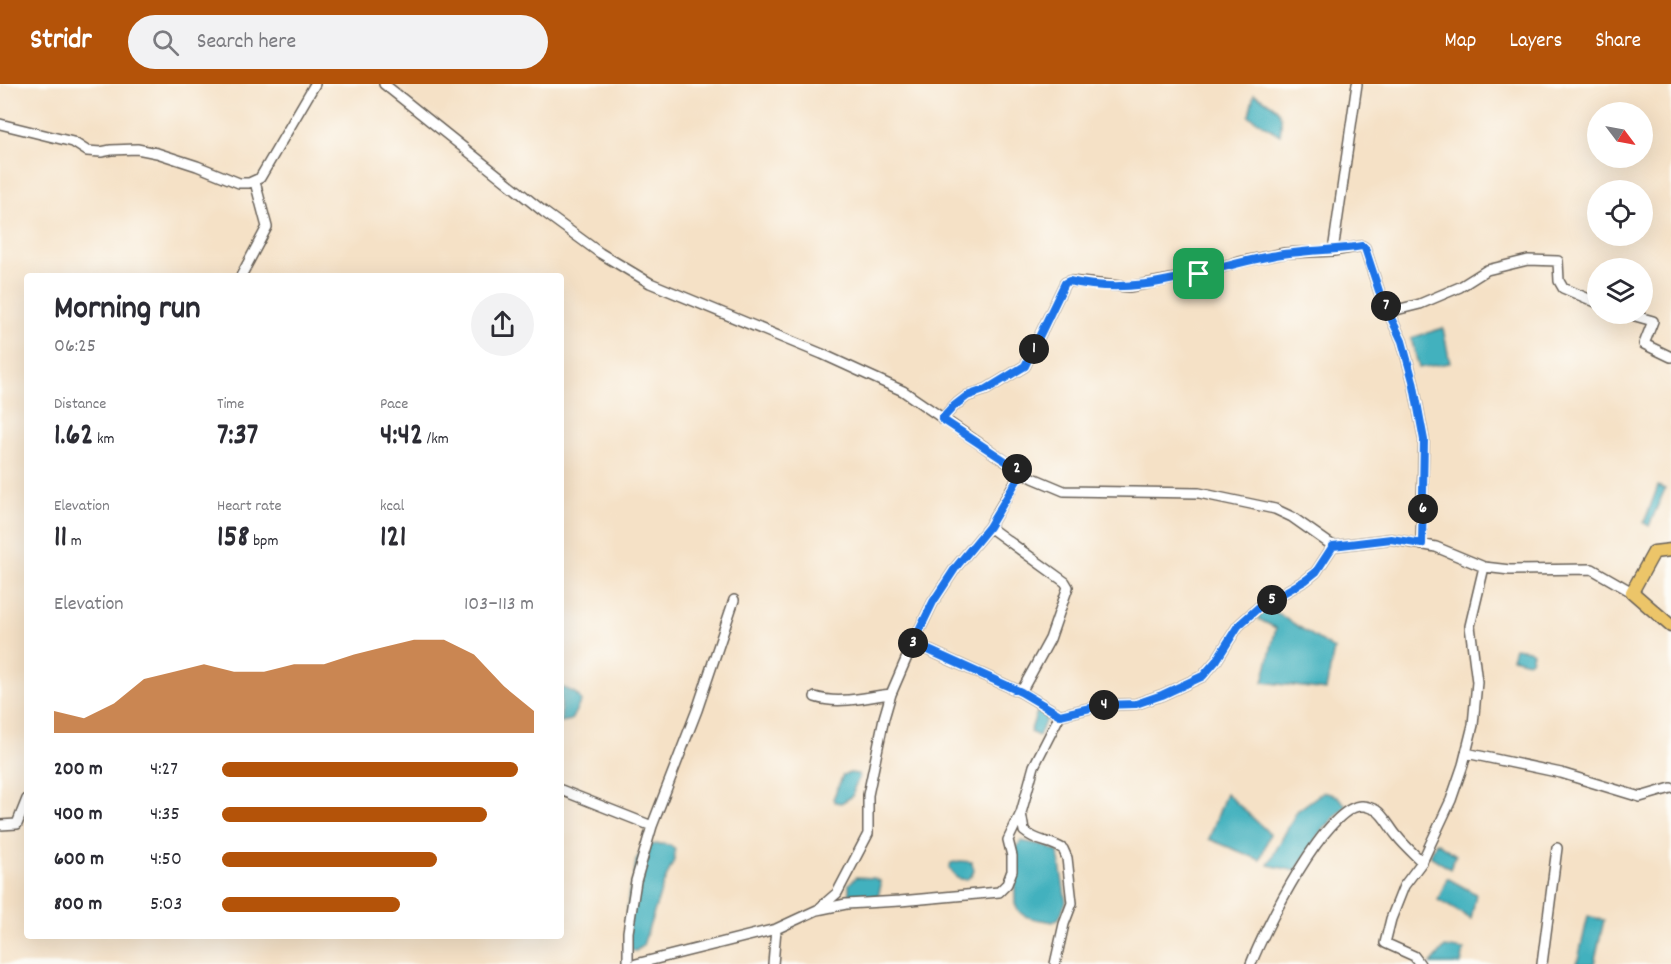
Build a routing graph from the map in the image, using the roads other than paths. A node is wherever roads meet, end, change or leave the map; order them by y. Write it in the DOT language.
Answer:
graph roads {
  1 [pos="315,84"];
  2 [pos="384,84"];
  3 [pos="1357,84"];
  4 [pos="0,124"];
  5 [pos="255,182"];
  6 [pos="1333,251"];
  7 [pos="243,273"];
  8 [pos="1587,298"];
  9 [pos="1388,312"];
  10 [pos="1652,324"];
  11 [pos="1671,357"];
  12 [pos="942,419"];
  13 [pos="1022,472"];
  14 [pos="989,527"];
  15 [pos="1422,544"];
  16 [pos="1333,546"];
  17 [pos="1671,550"];
  18 [pos="1485,567"];
  19 [pos="1632,592"];
  20 [pos="734,600"];
  21 [pos="1671,626"];
  22 [pos="913,643"];
  23 [pos="1021,692"];
  24 [pos="891,694"];
  25 [pos="815,697"];
  26 [pos="1060,715"];
  27 [pos="1466,753"];
  28 [pos="1671,788"];
  29 [pos="564,791"];
  30 [pos="24,806"];
  31 [pos="1022,813"];
  32 [pos="0,825"];
  33 [pos="652,826"];
  34 [pos="1557,848"];
  35 [pos="1422,862"];
  36 [pos="817,910"];
  37 [pos="776,929"];
  38 [pos="628,964"];
  39 [pos="636,964"];
  40 [pos="773,964"];
  41 [pos="1055,964"];
  42 [pos="1251,964"];
  43 [pos="1420,964"];
  44 [pos="1542,964"];
  1 -- 5 [label="street"];
  2 -- 12 [label="street"];
  3 -- 6 [label="street"];
  4 -- 5 [label="street"];
  5 -- 7 [label="street"];
  6 -- 9 [label="street"];
  6 -- 12 [label="street"];
  8 -- 9 [label="street"];
  9 -- 15 [label="street"];
  10 -- 11 [label="street"];
  12 -- 13 [label="street"];
  13 -- 14 [label="street"];
  13 -- 16 [label="street"];
  14 -- 22 [label="street"];
  14 -- 23 [label="street"];
  15 -- 16 [label="street"];
  15 -- 18 [label="street"];
  16 -- 26 [label="street"];
  17 -- 19 [label="main road"];
  18 -- 19 [label="street"];
  18 -- 27 [label="street"];
  19 -- 21 [label="main road"];
  20 -- 33 [label="street"];
  22 -- 23 [label="street"];
  22 -- 24 [label="street"];
  23 -- 26 [label="street"];
  24 -- 25 [label="street"];
  24 -- 36 [label="street"];
  26 -- 31 [label="street"];
  27 -- 28 [label="street"];
  27 -- 35 [label="street"];
  29 -- 33 [label="street"];
  30 -- 32 [label="street"];
  31 -- 36 [label="street"];
  31 -- 41 [label="street"];
  33 -- 38 [label="street"];
  34 -- 44 [label="street"];
  35 -- 42 [label="street"];
  35 -- 43 [label="street"];
  36 -- 37 [label="street"];
  37 -- 39 [label="street"];
  37 -- 40 [label="street"];
}
